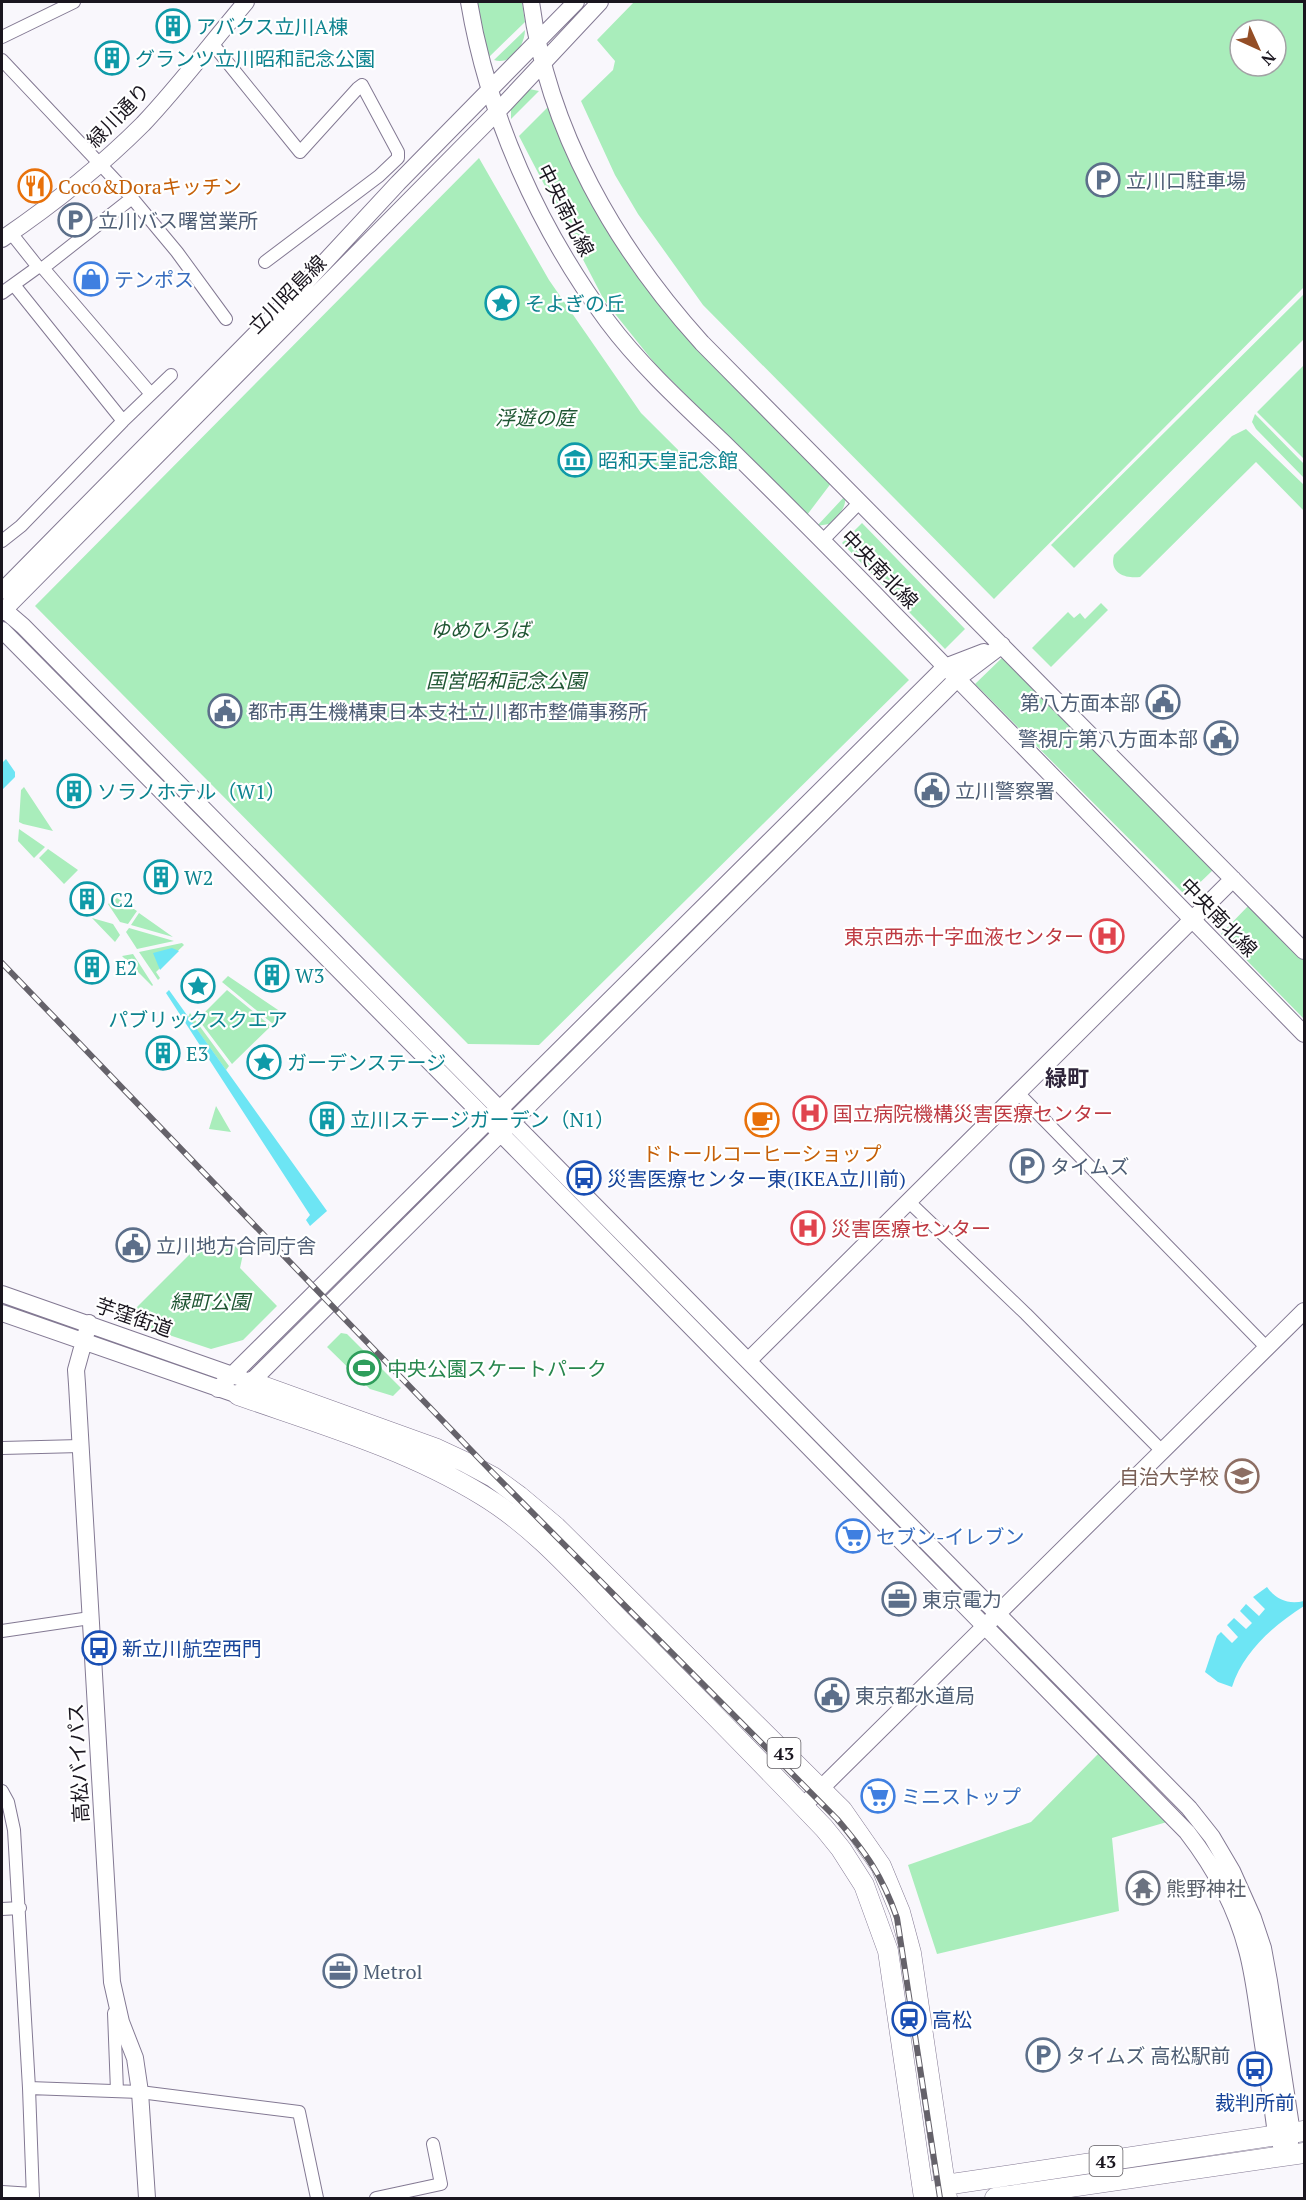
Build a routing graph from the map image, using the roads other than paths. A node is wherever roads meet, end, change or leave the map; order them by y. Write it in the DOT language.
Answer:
graph roads {
  1 [pos="71,2"];
  2 [pos="246,2"];
  3 [pos="469,2"];
  4 [pos="531,2"];
  5 [pos="576,2"];
  6 [pos="600,2"];
  7 [pos="2,37"];
  8 [pos="212,42"];
  9 [pos="538,42"];
  10 [pos="2,60"];
  11 [pos="542,62"];
  12 [pos="489,88"];
  13 [pos="497,112"];
  14 [pos="100,165"];
  15 [pos="132,198"];
  16 [pos="6,236"];
  17 [pos="265,262"];
  18 [pos="40,268"];
  19 [pos="14,285"];
  20 [pos="2,293"];
  21 [pos="226,319"];
  22 [pos="171,375"];
  23 [pos="151,394"];
  24 [pos="123,421"];
  25 [pos="860,502"];
  26 [pos="823,540"];
  27 [pos="2,541"];
  28 [pos="2,591"];
  29 [pos="3,610"];
  30 [pos="2,630"];
  31 [pos="1002,645"];
  32 [pos="945,667"];
  33 [pos="957,679"];
  34 [pos="1233,879"];
  35 [pos="1192,920"];
  36 [pos="1305,951"];
  37 [pos="1305,1034"];
  38 [pos="1018,1093"];
  39 [pos="500,1108"];
  40 [pos="487,1120"];
  41 [pos="506,1127"];
  42 [pos="908,1202"];
  43 [pos="2,1294"];
  44 [pos="1305,1311"];
  45 [pos="2,1313"];
  46 [pos="89,1323"];
  47 [pos="83,1342"];
  48 [pos="1267,1348"];
  49 [pos="748,1360"];
  50 [pos="232,1374"];
  51 [pos="218,1389"];
  52 [pos="245,1389"];
  53 [pos="80,1446"];
  54 [pos="2,1448"];
  55 [pos="409,1448"];
  56 [pos="1163,1452"];
  57 [pos="998,1614"];
  58 [pos="90,1618"];
  59 [pos="986,1626"];
  60 [pos="2,1630"];
  61 [pos="820,1789"];
  62 [pos="2,1791"];
  63 [pos="803,1806"];
  64 [pos="20,1908"];
  65 [pos="2,1909"];
  66 [pos="112,1982"];
  67 [pos="29,2088"];
  68 [pos="117,2091"];
  69 [pos="140,2092"];
  70 [pos="1291,2133"];
  71 [pos="433,2145"];
  72 [pos="1296,2155"];
  73 [pos="2,2192"];
  74 [pos="946,2192"];
  75 [pos="33,2196"];
  76 [pos="925,2198"];
  77 [pos="147,2199"];
  78 [pos="317,2199"];
  79 [pos="376,2199"];
  80 [pos="995,2199"];
  1 -- 7 [label="street"];
  2 -- 8 [label="street, 緑川通り"];
  3 -- 12 [label="street, 中央南北線"];
  4 -- 9 [label="street, 中央南北線"];
  5 -- 9 [label="street, 立川昭島線"];
  6 -- 11 [label="street, 立川昭島線"];
  8 -- 14 [label="street, 緑川通り"];
  8 -- 17 [label="street"];
  9 -- 11 [label="street, 中央南北線"];
  9 -- 12 [label="street, 立川昭島線"];
  10 -- 14 [label="street"];
  11 -- 13 [label="street, 立川昭島線"];
  11 -- 25 [label="street, 中央南北線"];
  12 -- 13 [label="street, 中央南北線"];
  12 -- 28 [label="street, 立川昭島線"];
  13 -- 26 [label="street, 中央南北線"];
  13 -- 29 [label="street, 立川昭島線"];
  14 -- 15 [label="street"];
  14 -- 16 [label="street, 緑川通り"];
  15 -- 18 [label="street"];
  15 -- 21 [label="street"];
  16 -- 18 [label="street"];
  18 -- 19 [label="street"];
  18 -- 23 [label="street"];
  19 -- 20 [label="street"];
  19 -- 24 [label="street"];
  22 -- 23 [label="street"];
  23 -- 24 [label="street"];
  24 -- 27 [label="street"];
  25 -- 26 [label="street"];
  25 -- 31 [label="street, 中央南北線"];
  26 -- 32 [label="street, 中央南北線"];
  29 -- 39 [label="street"];
  30 -- 40 [label="street"];
  31 -- 32 [label="street"];
  31 -- 33 [label="street"];
  31 -- 34 [label="street, 中央南北線"];
  32 -- 33 [label="street, 中央南北線"];
  32 -- 39 [label="street"];
  33 -- 35 [label="street, 中央南北線"];
  33 -- 41 [label="street"];
  34 -- 35 [label="street"];
  34 -- 36 [label="street, 中央南北線"];
  35 -- 37 [label="street, 中央南北線"];
  35 -- 38 [label="street"];
  38 -- 42 [label="street"];
  38 -- 48 [label="street"];
  39 -- 40 [label="street"];
  39 -- 41 [label="street"];
  40 -- 41 [label="street"];
  40 -- 50 [label="street"];
  41 -- 49 [label="street"];
  41 -- 52 [label="street"];
  41 -- 59 [label="street"];
  42 -- 49 [label="street"];
  42 -- 56 [label="street"];
  43 -- 46 [label="street, 芋窪街道"];
  44 -- 48 [label="street"];
  45 -- 47 [label="street, 芋窪街道"];
  46 -- 47 [label="street, 高松バイパス"];
  46 -- 50 [label="street, 芋窪街道"];
  47 -- 51 [label="street, 芋窪街道"];
  47 -- 53 [label="street, 高松バイパス"];
  48 -- 56 [label="street"];
  49 -- 57 [label="street"];
  50 -- 51 [label="street"];
  50 -- 52 [label="street, 芋窪街道"];
  51 -- 52 [label="street, 芋窪街道"];
  52 -- 55 [label="main road"];
  53 -- 54 [label="street"];
  53 -- 58 [label="street, 高松バイパス"];
  55 -- 61 [label="main road, 43"];
  55 -- 63 [label="main road, 43"];
  56 -- 57 [label="street"];
  57 -- 59 [label="street"];
  57 -- 70 [label="street"];
  58 -- 60 [label="street"];
  58 -- 66 [label="street, 高松バイパス"];
  59 -- 61 [label="street"];
  59 -- 70 [label="street"];
  61 -- 63 [label="street"];
  61 -- 74 [label="main road, 43"];
  62 -- 64 [label="street"];
  63 -- 76 [label="main road, 43"];
  64 -- 65 [label="street"];
  64 -- 67 [label="street"];
  66 -- 68 [label="street"];
  66 -- 69 [label="street, 高松バイパス"];
  67 -- 68 [label="street"];
  67 -- 75 [label="street"];
  68 -- 69 [label="street"];
  69 -- 77 [label="street, 高松バイパス"];
  69 -- 78 [label="street"];
  70 -- 72 [label="street"];
  70 -- 74 [label="main road, 43"];
  71 -- 79 [label="street"];
  72 -- 80 [label="main road, 43"];
  73 -- 75 [label="street"];
  74 -- 76 [label="main road, 43"];
}
